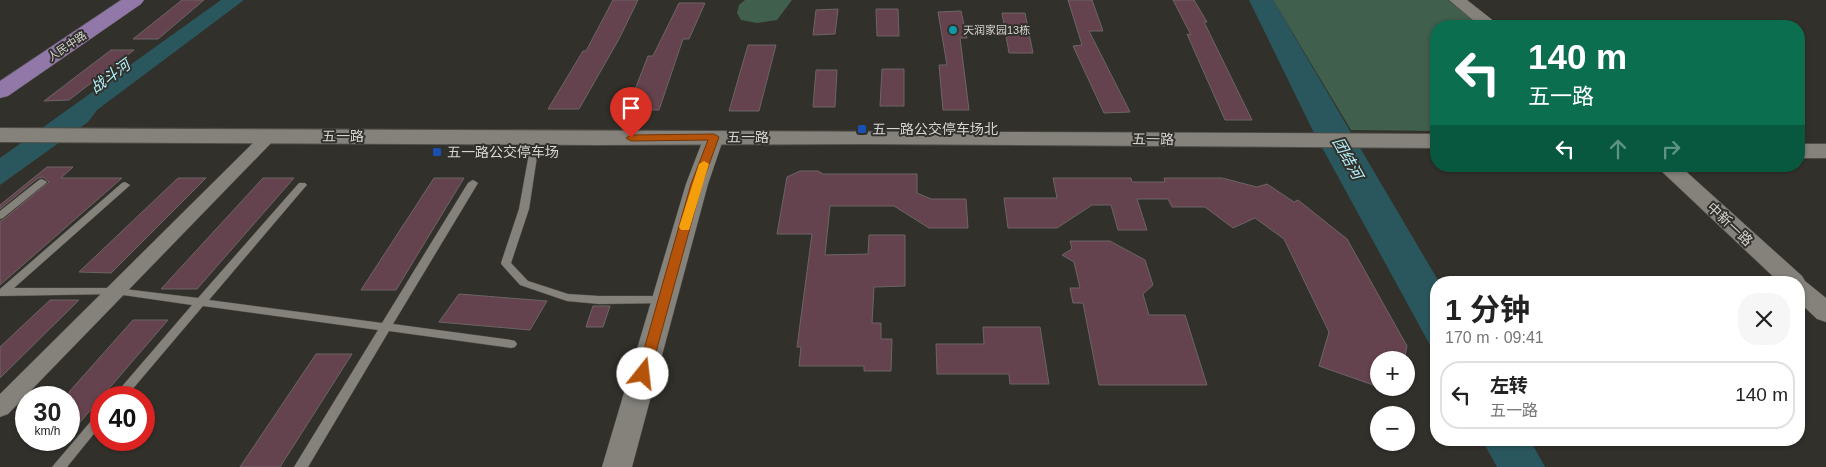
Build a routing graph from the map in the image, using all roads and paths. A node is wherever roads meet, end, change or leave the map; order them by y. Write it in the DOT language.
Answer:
graph roads {
  1 [pos="118,0"];
  2 [pos="134,0"];
  3 [pos="1457,0"];
  4 [pos="1483,20"];
  5 [pos="0,79"];
  6 [pos="0,92"];
  7 [pos="270,135"];
  8 [pos="536,137"];
  9 [pos="12,140"];
  10 [pos="66,140"];
  11 [pos="1430,141"];
  12 [pos="712,142"];
  13 [pos="1805,144"];
  14 [pos="1826,144"];
  15 [pos="1368,145"];
  16 [pos="1430,149"];
  17 [pos="1805,151"];
  18 [pos="1826,151"];
  19 [pos="1673,172"];
  20 [pos="42,182"];
  21 [pos="473,184"];
  22 [pos="125,185"];
  23 [pos="302,185"];
  24 [pos="0,216"];
  25 [pos="1786,276"];
  26 [pos="116,291"];
  27 [pos="1,293"];
  28 [pos="1805,294"];
  29 [pos="664,300"];
  30 [pos="200,302"];
  31 [pos="1826,313"];
  32 [pos="387,327"];
  33 [pos="511,344"];
  34 [pos="128,386"];
  35 [pos="0,408"];
  36 [pos="90,430"];
  37 [pos="59,467"];
  38 [pos="302,467"];
  39 [pos="617,467"];
  1 -- 5 [label="main road, 人民中路"];
  2 -- 6 [label="main road, 人民中路"];
  3 -- 4 [label="street"];
  7 -- 8 [label="main road, 五一路"];
  7 -- 10 [label="main road, 五一路"];
  7 -- 26 [label="street"];
  8 -- 12 [label="main road, 五一路"];
  8 -- 29 [label="lane"];
  9 -- 10 [label="main road, 五一路"];
  10 -- 12 [label="main road, 五一路"];
  11 -- 15 [label="main road, 五一路"];
  12 -- 15 [label="main road, 五一路"];
  12 -- 29 [label="street"];
  13 -- 14 [label="main road"];
  15 -- 16 [label="main road, 五一路"];
  17 -- 18 [label="main road"];
  19 -- 25 [label="street, 中新一路"];
  20 -- 24 [label="lane"];
  21 -- 32 [label="lane"];
  22 -- 27 [label="lane"];
  23 -- 30 [label="lane"];
  26 -- 27 [label="lane"];
  26 -- 30 [label="lane"];
  26 -- 35 [label="street"];
  28 -- 31 [label="street"];
  29 -- 39 [label="street"];
  30 -- 32 [label="lane"];
  30 -- 34 [label="lane"];
  32 -- 33 [label="lane"];
  32 -- 38 [label="lane"];
  36 -- 37 [label="lane"];
}
